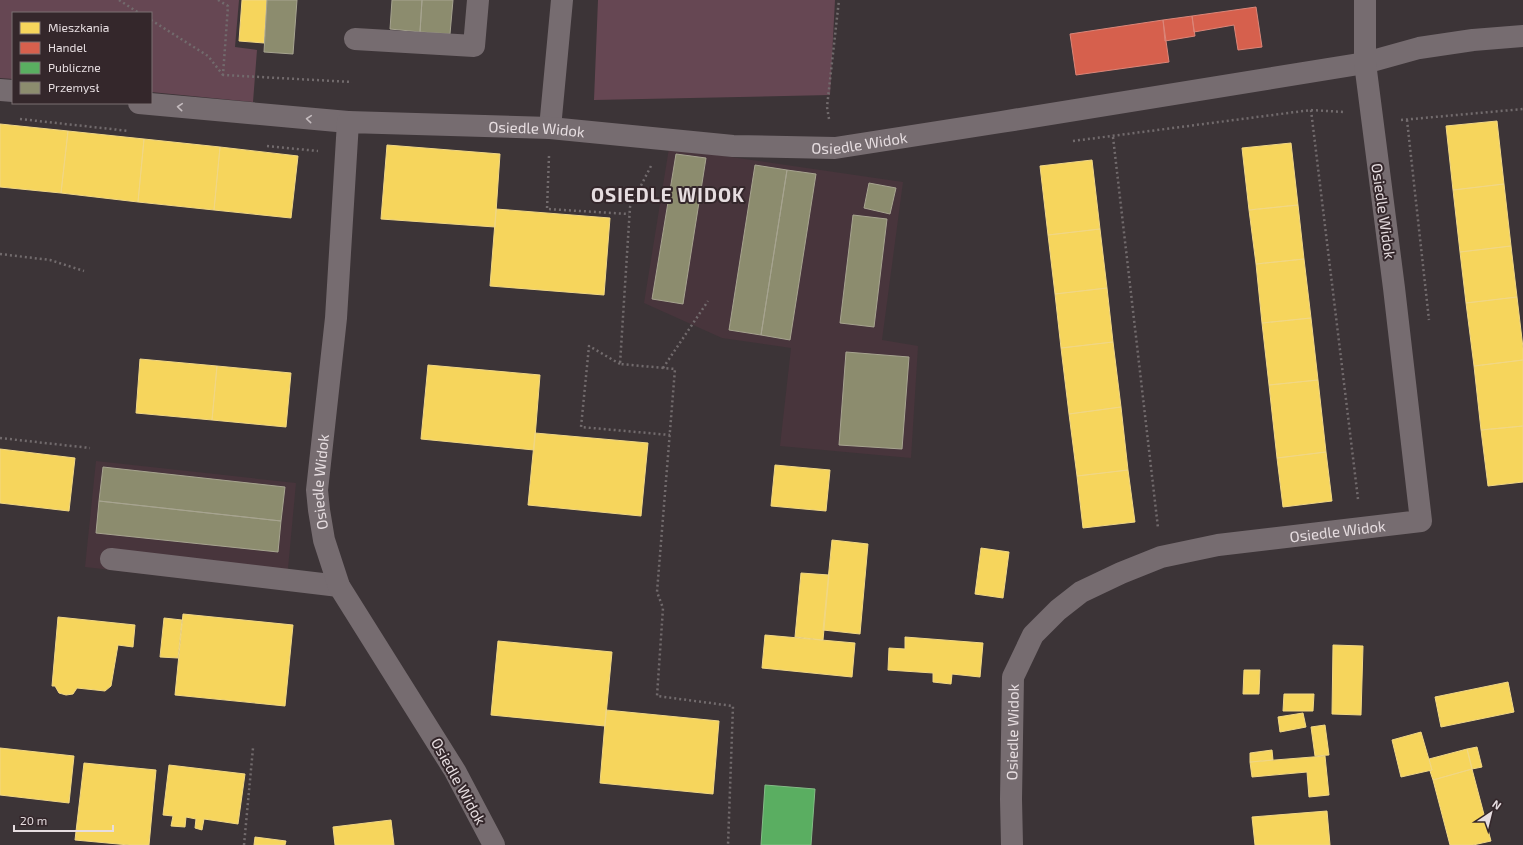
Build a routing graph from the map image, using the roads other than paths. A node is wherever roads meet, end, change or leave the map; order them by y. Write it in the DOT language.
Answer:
graph roads {
  1 [pos="478,0"];
  2 [pos="562,0"];
  3 [pos="1365,0"];
  4 [pos="1523,36"];
  5 [pos="354,39"];
  6 [pos="1365,63"];
  7 [pos="0,90"];
  8 [pos="12,91"];
  9 [pos="150,104"];
  10 [pos="348,122"];
  11 [pos="550,128"];
  12 [pos="111,559"];
  13 [pos="339,586"];
  14 [pos="494,845"];
  15 [pos="1012,845"];
  1 -- 5 [label="street"];
  2 -- 11 [label="street"];
  3 -- 6 [label="street"];
  4 -- 6 [label="street, Osiedle Widok"];
  6 -- 11 [label="street, Osiedle Widok"];
  6 -- 15 [label="street, Osiedle Widok"];
  7 -- 8 [label="street"];
  10 -- 9 [label="street, Osiedle Widok, one-way"];
  10 -- 11 [label="street, Osiedle Widok"];
  10 -- 13 [label="street, Osiedle Widok"];
  12 -- 13 [label="street"];
  13 -- 14 [label="street, Osiedle Widok"];
}
